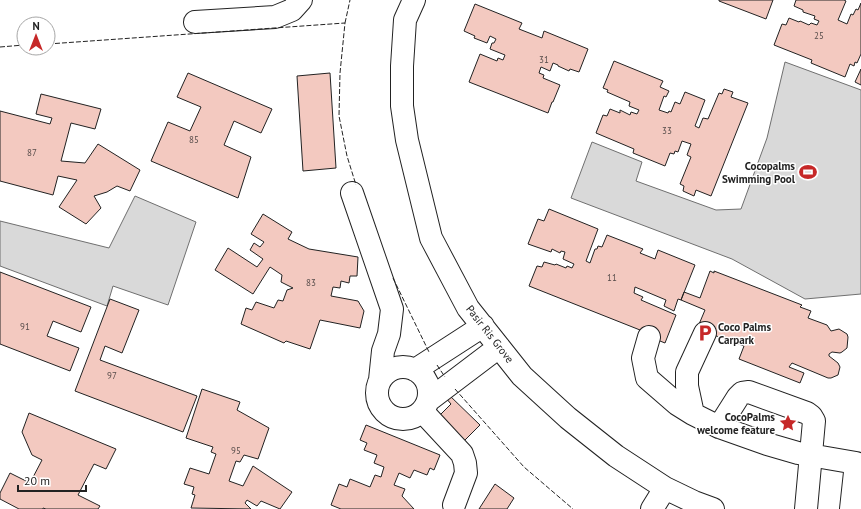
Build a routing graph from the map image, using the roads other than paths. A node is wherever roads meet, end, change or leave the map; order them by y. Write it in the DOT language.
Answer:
graph roads {
  1 [pos="301,0"];
  2 [pos="397,0"];
  3 [pos="414,0"];
  4 [pos="405,20"];
  5 [pos="195,22"];
  6 [pos="352,193"];
  7 [pos="483,326"];
  8 [pos="705,333"];
  9 [pos="649,337"];
  10 [pos="499,347"];
  11 [pos="415,370"];
  12 [pos="380,380"];
  13 [pos="426,406"];
  14 [pos="693,414"];
  15 [pos="719,427"];
  16 [pos="811,455"];
  17 [pos="665,488"];
  18 [pos="454,505"];
  19 [pos="699,507"];
  20 [pos="652,509"];
  21 [pos="806,509"];
  22 [pos="852,509"];
  1 -- 5 [label="street"];
  2 -- 4 [label="street, Pasir Ris Grove"];
  3 -- 4 [label="street, Pasir Ris Grove"];
  4 -- 7 [label="street, Pasir Ris Grove"];
  6 -- 12 [label="street"];
  7 -- 10 [label="street, Pasir Ris Grove"];
  7 -- 11 [label="street"];
  8 -- 14 [label="street"];
  9 -- 14 [label="street"];
  10 -- 13 [label="street"];
  10 -- 17 [label="street, Pasir Ris Grove"];
  11 -- 12 [label="street"];
  11 -- 13 [label="street"];
  12 -- 13 [label="street"];
  13 -- 18 [label="street"];
  14 -- 15 [label="street"];
  15 -- 16 [label="street"];
  15 -- 16 [label="street"];
  16 -- 21 [label="street"];
  16 -- 22 [label="street"];
  17 -- 19 [label="street, Pasir Ris Grove"];
  17 -- 20 [label="street"];
}
